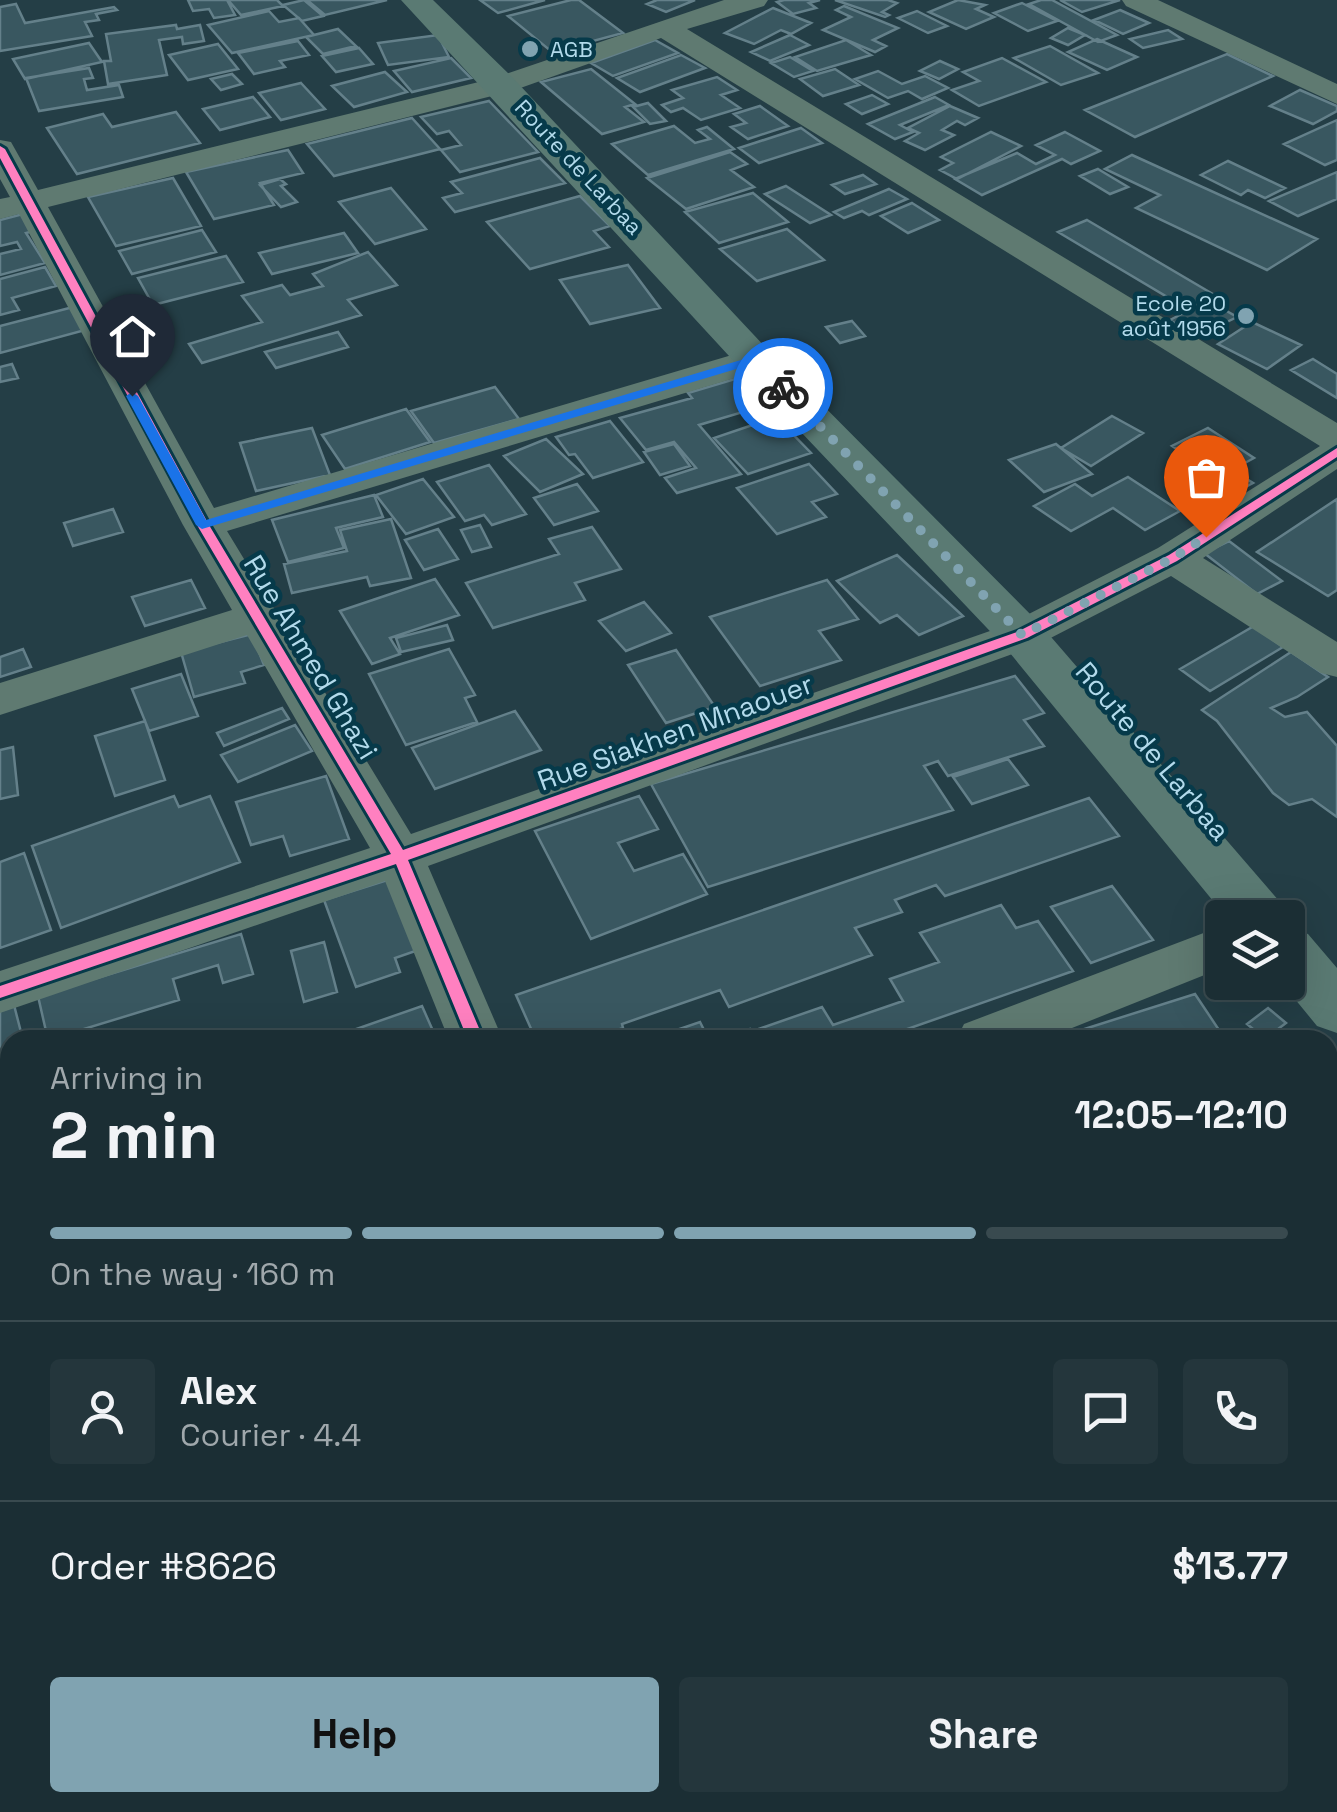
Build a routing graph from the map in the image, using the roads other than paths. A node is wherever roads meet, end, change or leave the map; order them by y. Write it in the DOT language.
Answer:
graph roads {
  1 [pos="416,0"];
  2 [pos="754,0"];
  3 [pos="1136,0"];
  4 [pos="664,27"];
  5 [pos="501,85"];
  6 [pos="1337,95"];
  7 [pos="0,150"];
  8 [pos="13,206"];
  9 [pos="755,360"];
  10 [pos="1337,440"];
  11 [pos="1337,452"];
  12 [pos="202,525"];
  13 [pos="1173,558"];
  14 [pos="259,616"];
  15 [pos="1022,635"];
  16 [pos="1337,662"];
  17 [pos="0,699"];
  18 [pos="400,856"];
  19 [pos="1245,900"];
  20 [pos="1205,954"];
  21 [pos="1305,970"];
  22 [pos="0,992"];
  23 [pos="1337,1009"];
  24 [pos="472,1030"];
  25 [pos="1009,1030"];
  1 -- 5 [label="main road, Route de Larbaa"];
  2 -- 4 [label="street"];
  3 -- 6 [label="street"];
  4 -- 5 [label="street"];
  4 -- 10 [label="street"];
  5 -- 8 [label="street"];
  5 -- 9 [label="main road, Route de Larbaa"];
  7 -- 8 [label="street, Rue Ahmed Ghazi"];
  8 -- 12 [label="street, Rue Ahmed Ghazi"];
  9 -- 12 [label="street"];
  9 -- 15 [label="main road, Route de Larbaa"];
  11 -- 13 [label="street, Rue Siakhen Mnaouer"];
  12 -- 14 [label="street, Rue Ahmed Ghazi"];
  13 -- 15 [label="street, Rue Siakhen Mnaouer"];
  13 -- 16 [label="street"];
  14 -- 17 [label="street"];
  14 -- 18 [label="street, Rue Ahmed Ghazi"];
  15 -- 18 [label="street, Rue Siakhen Mnaouer"];
  15 -- 19 [label="main road, Route de Larbaa"];
  18 -- 22 [label="street, Rue Siakhen Mnaouer"];
  18 -- 24 [label="street, Rue Ahmed Ghazi"];
  20 -- 25 [label="street"];
  21 -- 23 [label="main road"];
}
